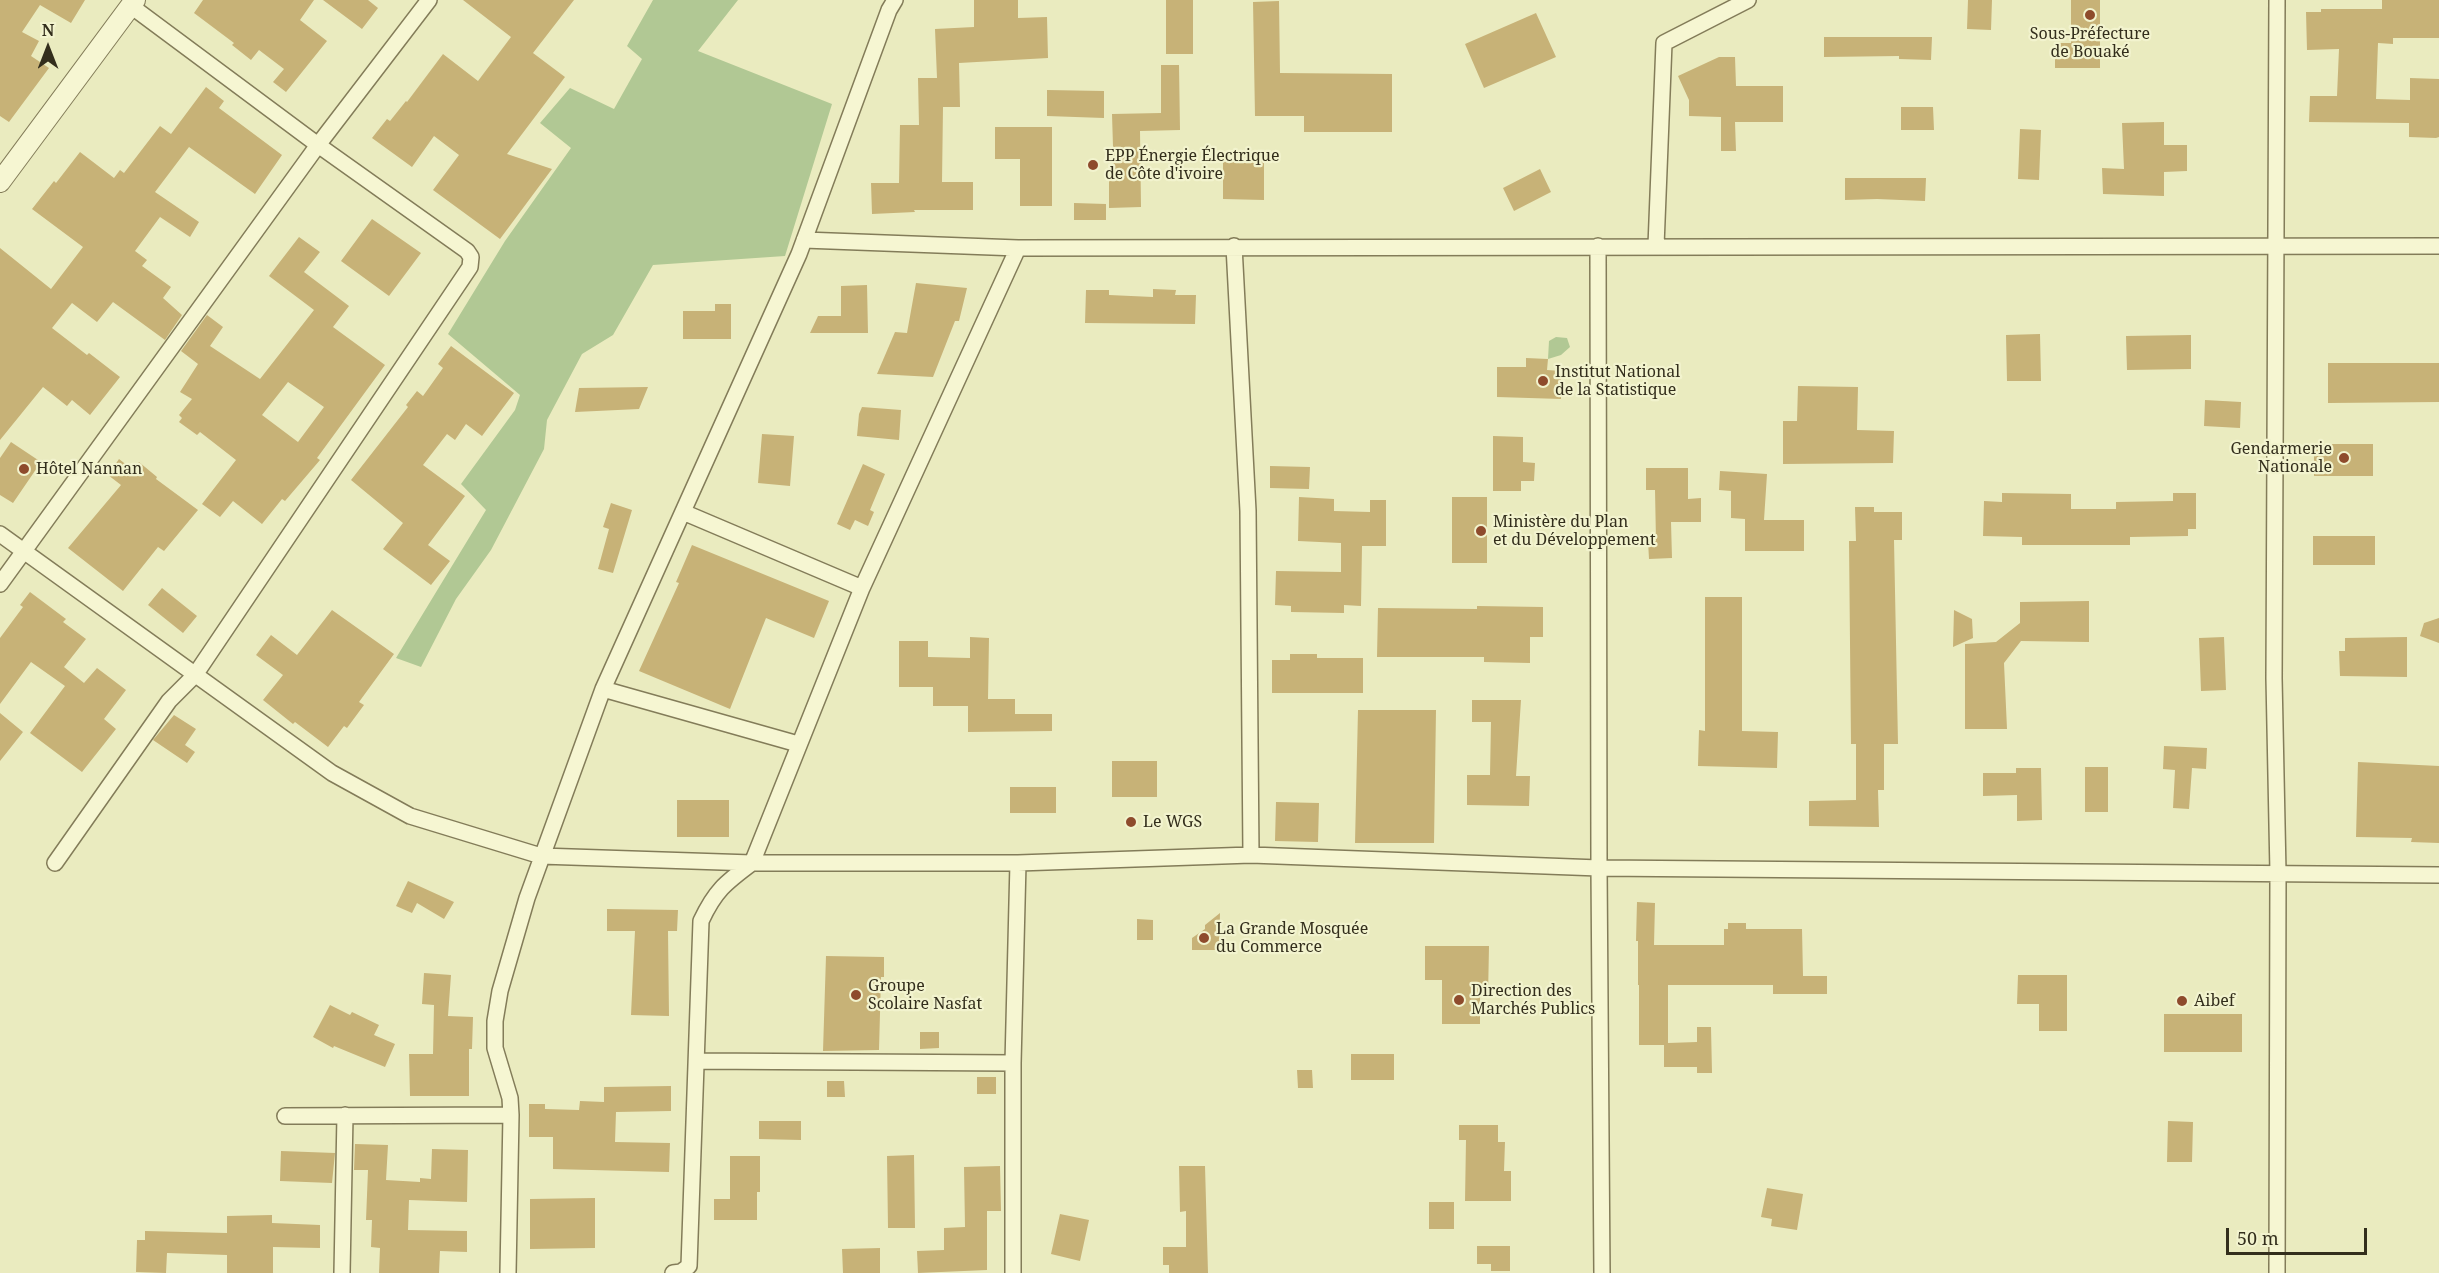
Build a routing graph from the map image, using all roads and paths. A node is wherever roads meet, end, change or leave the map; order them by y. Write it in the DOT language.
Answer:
graph roads {
  1 [pos="429,0"];
  2 [pos="895,0"];
  3 [pos="1748,0"];
  4 [pos="2277,0"];
  5 [pos="133,3"];
  6 [pos="318,145"];
  7 [pos="0,182"];
  8 [pos="804,240"];
  9 [pos="1234,246"];
  10 [pos="1598,246"];
  11 [pos="1656,246"];
  12 [pos="2276,246"];
  13 [pos="2439,246"];
  14 [pos="1018,248"];
  15 [pos="682,512"];
  16 [pos="0,534"];
  17 [pos="24,551"];
  18 [pos="0,584"];
  19 [pos="862,588"];
  20 [pos="195,675"];
  21 [pos="603,689"];
  22 [pos="798,744"];
  23 [pos="1251,855"];
  24 [pos="541,856"];
  25 [pos="54,863"];
  26 [pos="752,863"];
  27 [pos="1018,863"];
  28 [pos="1599,868"];
  29 [pos="2278,873"];
  30 [pos="2439,875"];
  31 [pos="697,1061"];
  32 [pos="1013,1063"];
  33 [pos="511,1114"];
  34 [pos="285,1116"];
  35 [pos="345,1116"];
  36 [pos="342,1273"];
  37 [pos="508,1273"];
  38 [pos="673,1273"];
  39 [pos="1013,1273"];
  40 [pos="1602,1273"];
  41 [pos="2277,1273"];
  1 -- 6 [label="street"];
  2 -- 8 [label="street"];
  3 -- 11 [label="street"];
  4 -- 12 [label="street"];
  5 -- 6 [label="street"];
  5 -- 7 [label="street"];
  6 -- 17 [label="street"];
  6 -- 20 [label="street"];
  8 -- 14 [label="street"];
  8 -- 15 [label="street"];
  9 -- 10 [label="street"];
  9 -- 14 [label="street"];
  9 -- 23 [label="street"];
  10 -- 11 [label="street"];
  10 -- 28 [label="street"];
  11 -- 12 [label="street"];
  12 -- 13 [label="street"];
  12 -- 29 [label="street"];
  14 -- 19 [label="street"];
  15 -- 19 [label="street"];
  15 -- 21 [label="street"];
  16 -- 17 [label="street"];
  17 -- 18 [label="street"];
  17 -- 20 [label="street"];
  19 -- 22 [label="street"];
  20 -- 24 [label="street"];
  20 -- 25 [label="street"];
  21 -- 22 [label="street"];
  21 -- 24 [label="street"];
  22 -- 26 [label="street"];
  23 -- 27 [label="street"];
  23 -- 28 [label="street"];
  24 -- 26 [label="street"];
  24 -- 33 [label="street"];
  26 -- 27 [label="street"];
  26 -- 31 [label="street"];
  27 -- 32 [label="street"];
  28 -- 29 [label="street"];
  28 -- 40 [label="street"];
  29 -- 30 [label="street"];
  29 -- 41 [label="street"];
  31 -- 32 [label="street"];
  31 -- 38 [label="street"];
  32 -- 39 [label="street"];
  33 -- 35 [label="street"];
  33 -- 37 [label="street"];
  34 -- 35 [label="street"];
  35 -- 36 [label="street"];
}
